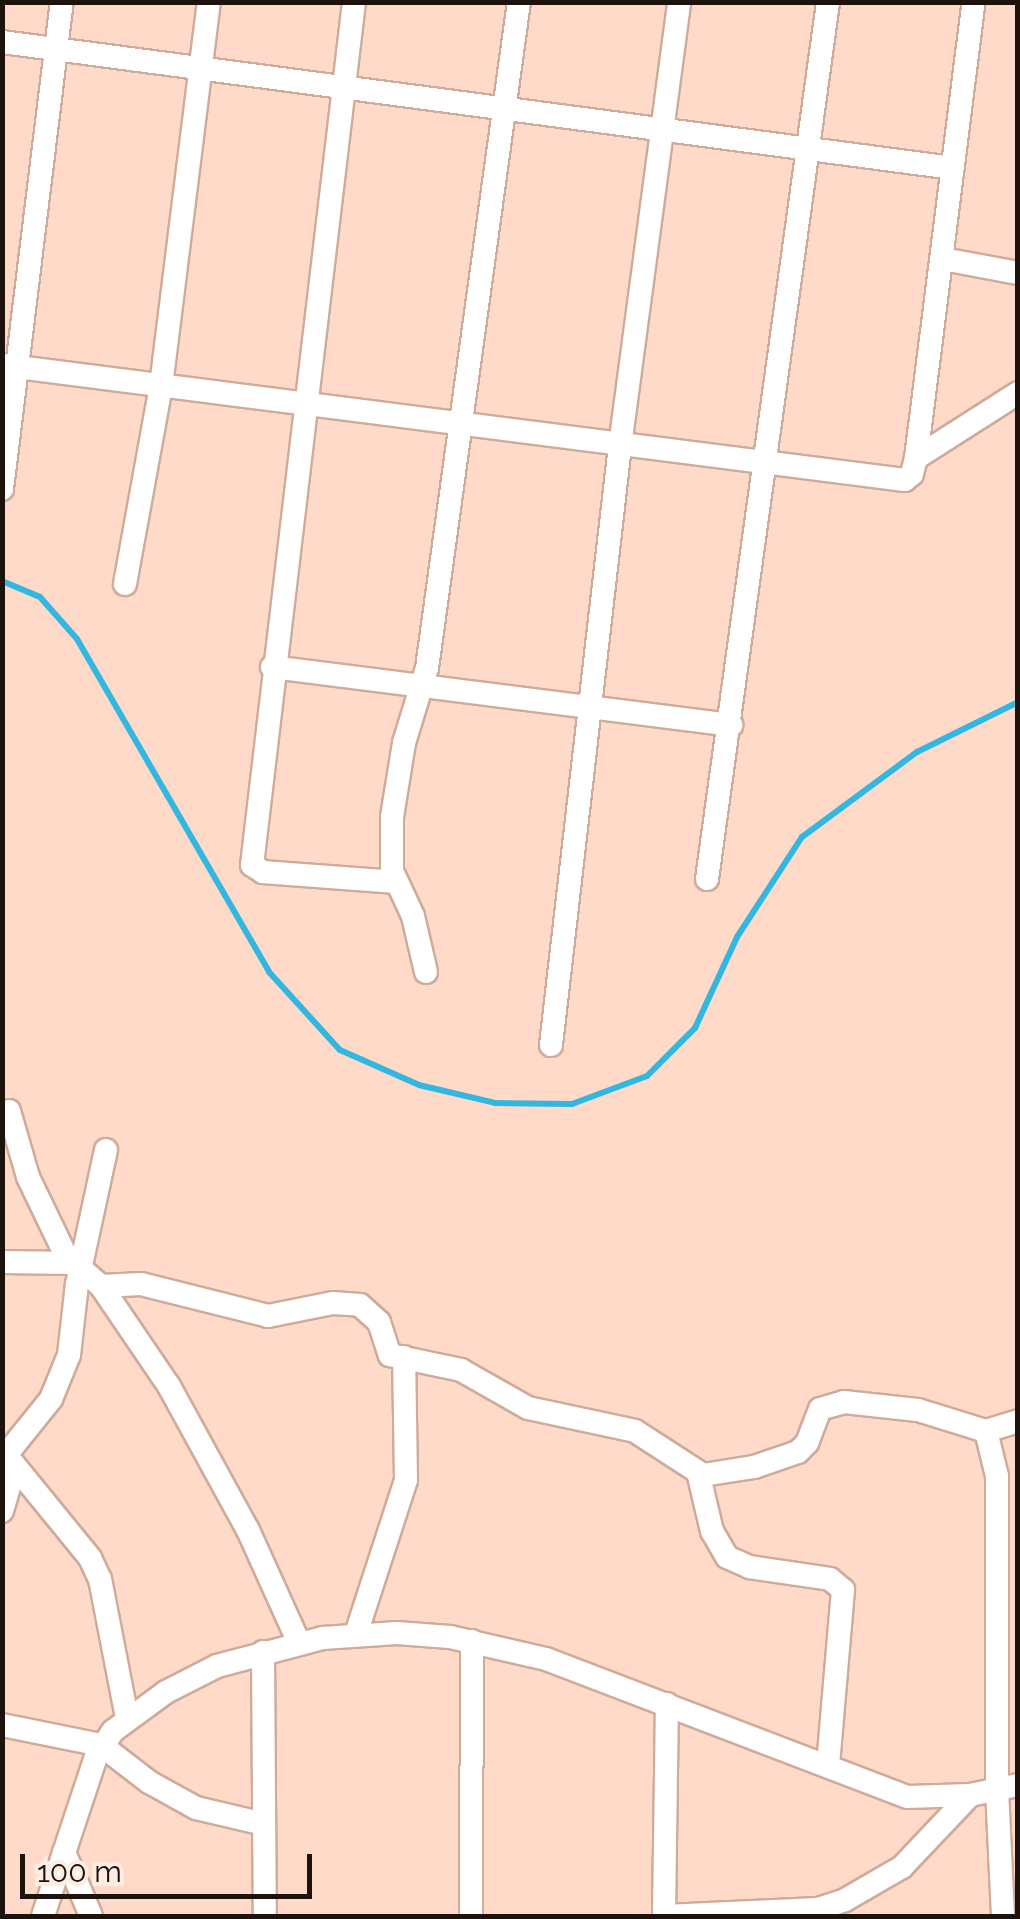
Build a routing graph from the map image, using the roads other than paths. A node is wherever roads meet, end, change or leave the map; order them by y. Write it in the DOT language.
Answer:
graph roads {
  1 [pos="62,2"];
  2 [pos="209,2"];
  3 [pos="354,2"];
  4 [pos="519,2"];
  5 [pos="680,2"];
  6 [pos="828,2"];
  7 [pos="974,2"];
  8 [pos="2,42"];
  9 [pos="56,49"];
  10 [pos="200,68"];
  11 [pos="344,87"];
  12 [pos="505,108"];
  13 [pos="663,128"];
  14 [pos="808,149"];
  15 [pos="953,168"];
  16 [pos="942,259"];
  17 [pos="1018,273"];
  18 [pos="10,366"];
  19 [pos="161,386"];
  20 [pos="1018,394"];
  21 [pos="304,404"];
  22 [pos="461,425"];
  23 [pos="620,446"];
  24 [pos="916,458"];
  25 [pos="766,466"];
  26 [pos="2,489"];
  27 [pos="125,584"];
  28 [pos="272,667"];
  29 [pos="423,686"];
  30 [pos="588,706"];
  31 [pos="731,725"];
  32 [pos="707,880"];
  33 [pos="396,882"];
  34 [pos="426,972"];
  35 [pos="551,1045"];
  36 [pos="9,1111"];
  37 [pos="106,1150"];
  38 [pos="2,1262"];
  39 [pos="76,1266"];
  40 [pos="100,1286"];
  41 [pos="404,1357"];
  42 [pos="1018,1421"];
  43 [pos="986,1430"];
  44 [pos="8,1457"];
  45 [pos="698,1472"];
  46 [pos="2,1511"];
  47 [pos="356,1634"];
  48 [pos="472,1642"];
  49 [pos="299,1643"];
  50 [pos="264,1652"];
  51 [pos="668,1704"];
  52 [pos="128,1718"];
  53 [pos="2,1725"];
  54 [pos="101,1745"];
  55 [pos="828,1766"];
  56 [pos="1007,1787"];
  57 [pos="970,1795"];
  58 [pos="264,1824"];
  59 [pos="64,1852"];
  60 [pos="42,1916"];
  61 [pos="91,1916"];
  62 [pos="265,1916"];
  63 [pos="472,1916"];
  64 [pos="664,1916"];
  65 [pos="1003,1916"];
  1 -- 9 [label="street"];
  2 -- 10 [label="street"];
  3 -- 11 [label="street"];
  4 -- 12 [label="street"];
  5 -- 13 [label="street"];
  6 -- 14 [label="street"];
  7 -- 15 [label="street"];
  8 -- 9 [label="street"];
  9 -- 10 [label="street"];
  9 -- 18 [label="street"];
  10 -- 11 [label="street"];
  10 -- 19 [label="street"];
  11 -- 12 [label="street"];
  11 -- 21 [label="street"];
  12 -- 13 [label="street"];
  12 -- 22 [label="street"];
  13 -- 14 [label="street"];
  13 -- 23 [label="street"];
  14 -- 15 [label="street"];
  14 -- 25 [label="street"];
  15 -- 16 [label="street"];
  16 -- 17 [label="street"];
  16 -- 24 [label="street"];
  18 -- 19 [label="street"];
  18 -- 26 [label="street"];
  19 -- 21 [label="street"];
  19 -- 27 [label="street"];
  20 -- 24 [label="street"];
  21 -- 22 [label="street"];
  21 -- 28 [label="street"];
  22 -- 23 [label="street"];
  22 -- 29 [label="street"];
  23 -- 25 [label="street"];
  23 -- 30 [label="street"];
  24 -- 25 [label="street"];
  25 -- 31 [label="street"];
  28 -- 29 [label="street"];
  28 -- 33 [label="street"];
  29 -- 30 [label="street"];
  29 -- 33 [label="street"];
  30 -- 31 [label="street"];
  30 -- 35 [label="street"];
  31 -- 32 [label="street"];
  33 -- 34 [label="street"];
  36 -- 39 [label="street"];
  37 -- 39 [label="street"];
  38 -- 39 [label="street"];
  39 -- 40 [label="street"];
  39 -- 44 [label="street"];
  40 -- 41 [label="street"];
  40 -- 49 [label="street"];
  41 -- 45 [label="street"];
  41 -- 47 [label="street"];
  42 -- 43 [label="street"];
  43 -- 45 [label="street"];
  43 -- 56 [label="street"];
  44 -- 46 [label="street"];
  44 -- 52 [label="street"];
  45 -- 55 [label="street"];
  47 -- 48 [label="street"];
  47 -- 49 [label="street"];
  48 -- 51 [label="street"];
  48 -- 63 [label="street"];
  49 -- 50 [label="street"];
  50 -- 52 [label="street"];
  50 -- 58 [label="street"];
  51 -- 55 [label="street"];
  51 -- 64 [label="street"];
  52 -- 54 [label="street"];
  53 -- 54 [label="street"];
  54 -- 58 [label="street"];
  54 -- 59 [label="street"];
  55 -- 57 [label="street"];
  56 -- 57 [label="street"];
  56 -- 65 [label="street"];
  57 -- 64 [label="street"];
  58 -- 62 [label="street"];
  59 -- 60 [label="street"];
  59 -- 61 [label="street"];
}
